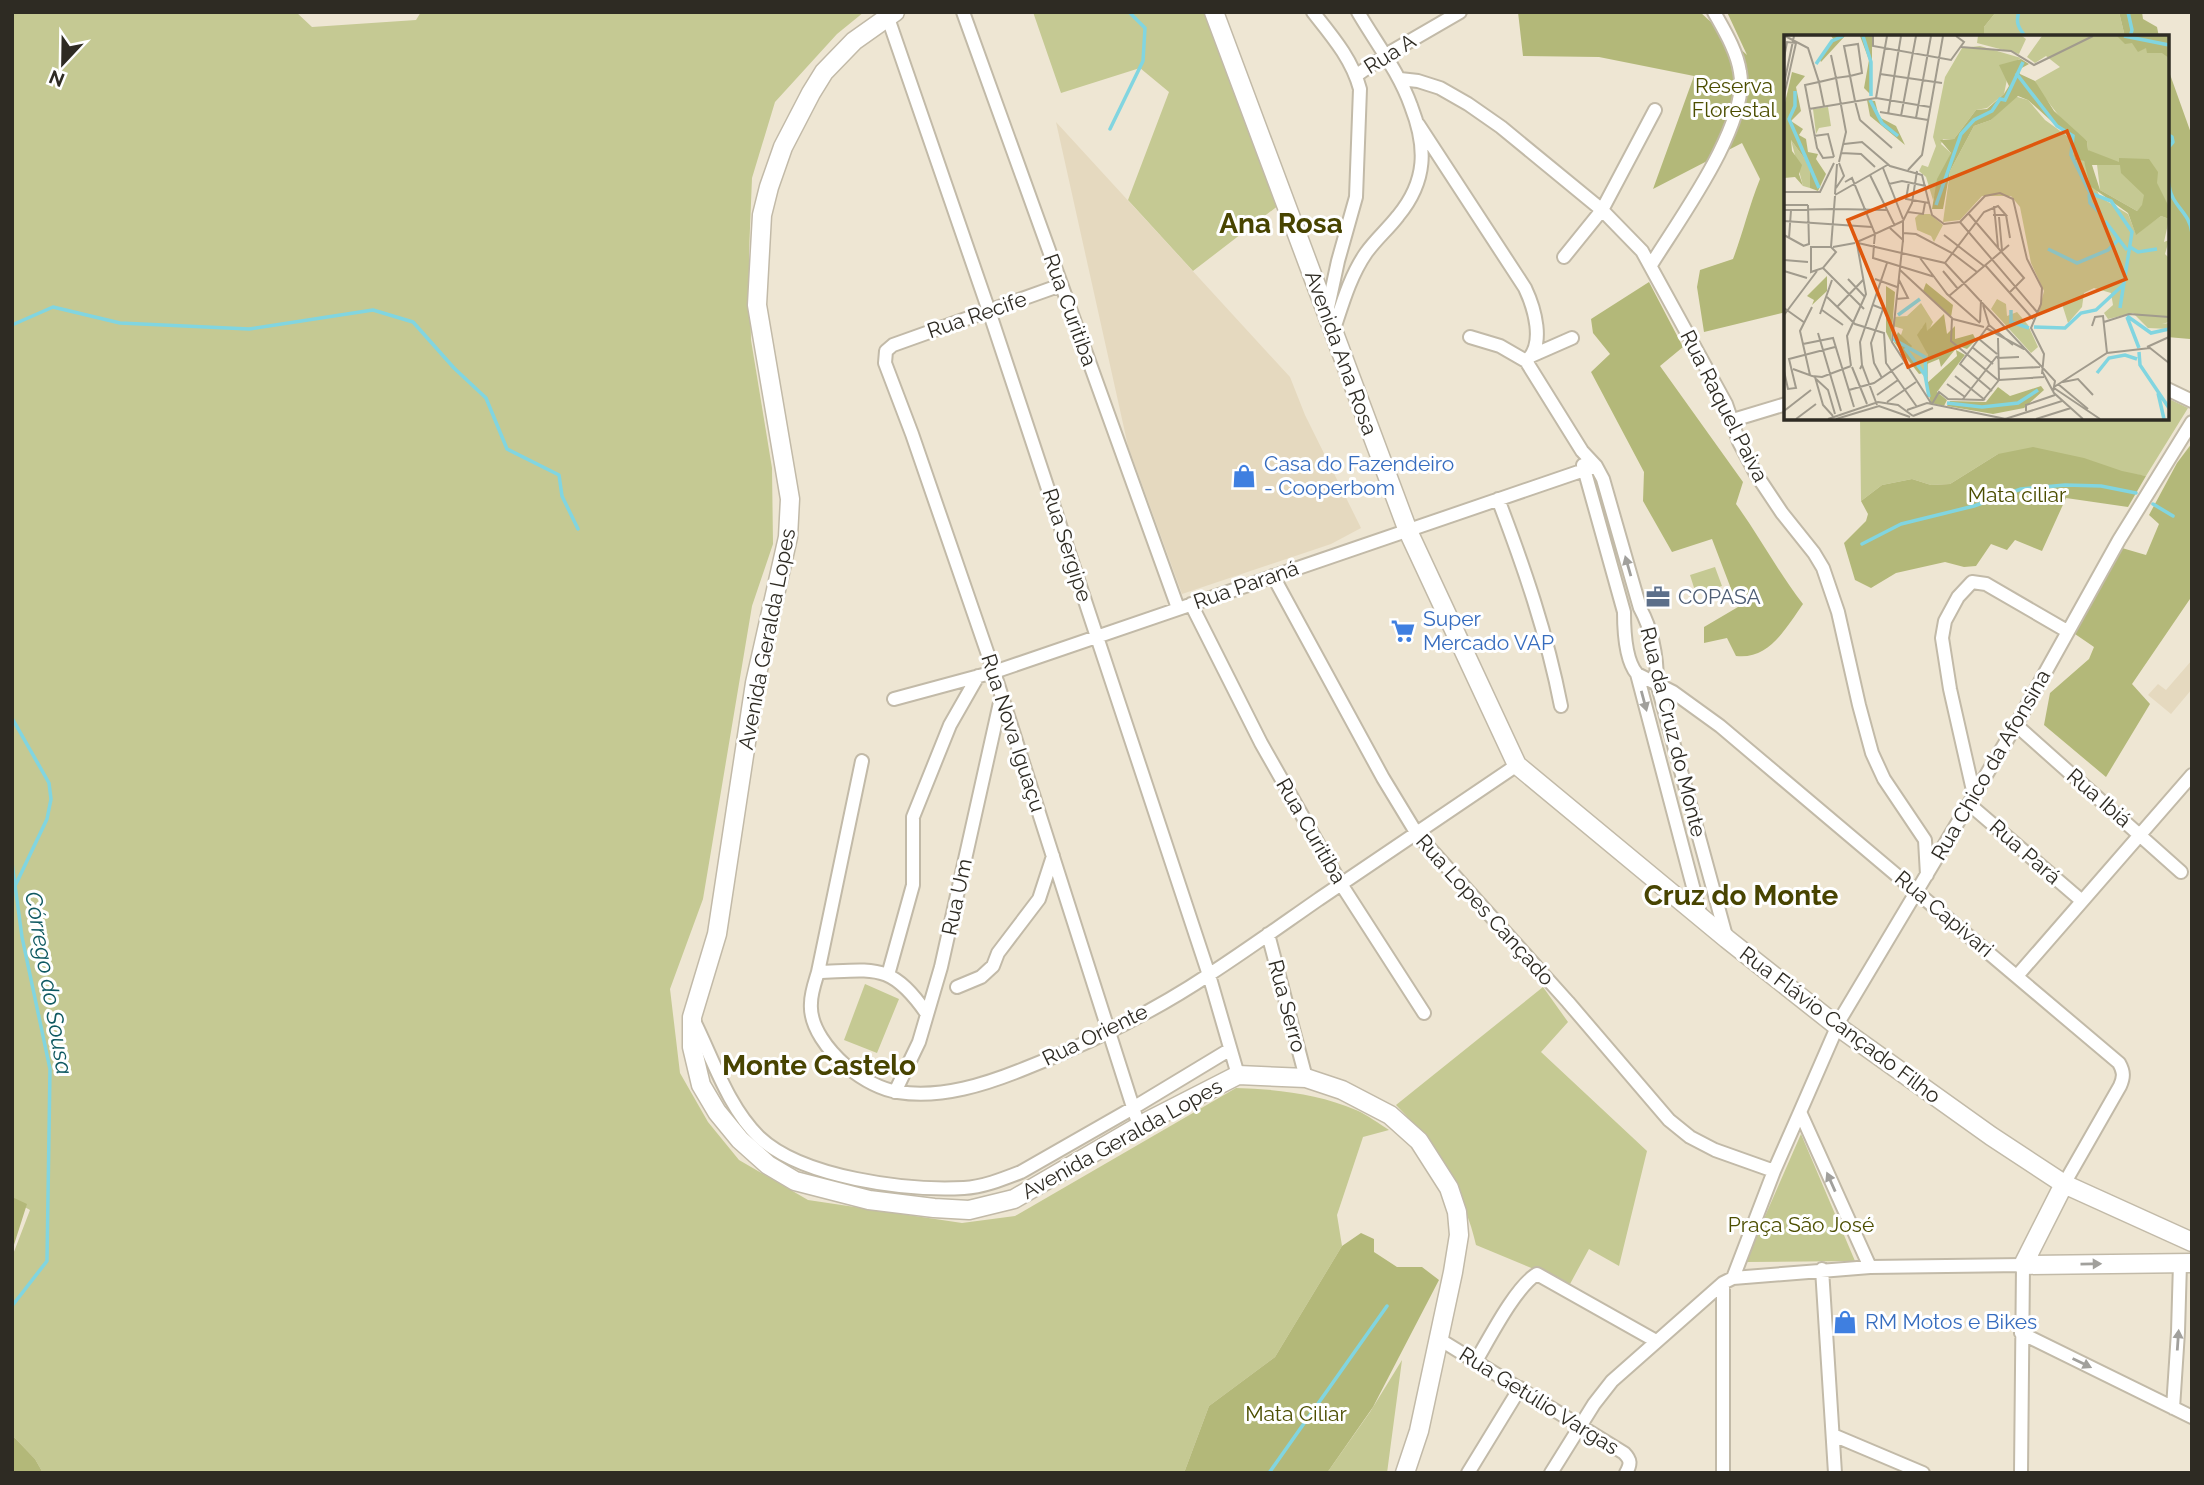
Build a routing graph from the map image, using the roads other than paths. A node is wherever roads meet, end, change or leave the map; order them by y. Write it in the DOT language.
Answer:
graph roads {
  1 [pos="962,12"];
  2 [pos="1214,12"];
  3 [pos="1313,12"];
  4 [pos="1358,12"];
  5 [pos="1460,12"];
  6 [pos="1714,12"];
  7 [pos="892,15"];
  8 [pos="1384,56"];
  9 [pos="1357,75"];
  10 [pos="1400,79"];
  11 [pos="1655,110"];
  12 [pos="1418,124"];
  13 [pos="1602,210"];
  14 [pos="1564,257"];
  15 [pos="1651,265"];
  16 [pos="1061,285"];
  17 [pos="989,311"];
  18 [pos="1326,313"];
  19 [pos="1333,332"];
  20 [pos="1470,337"];
  21 [pos="1572,338"];
  22 [pos="893,345"];
  23 [pos="1529,358"];
  24 [pos="2169,390"];
  25 [pos="2192,401"];
  26 [pos="1784,405"];
  27 [pos="1733,420"];
  28 [pos="2192,422"];
  29 [pos="1590,468"];
  30 [pos="1498,499"];
  31 [pos="1408,531"];
  32 [pos="1273,576"];
  33 [pos="1184,606"];
  34 [pos="2067,631"];
  35 [pos="1096,635"];
  36 [pos="994,672"];
  37 [pos="1637,674"];
  38 [pos="978,676"];
  39 [pos="1657,683"];
  40 [pos="1001,696"];
  41 [pos="894,699"];
  42 [pos="1561,706"];
  43 [pos="2016,725"];
  44 [pos="862,761"];
  45 [pos="1517,765"];
  46 [pos="2192,775"];
  47 [pos="1971,799"];
  48 [pos="1417,834"];
  49 [pos="2141,835"];
  50 [pos="1054,856"];
  51 [pos="2181,872"];
  52 [pos="1927,875"];
  53 [pos="1341,884"];
  54 [pos="1918,891"];
  55 [pos="2082,901"];
  56 [pos="1701,917"];
  57 [pos="1268,934"];
  58 [pos="1727,939"];
  59 [pos="818,972"];
  60 [pos="888,975"];
  61 [pos="1209,975"];
  62 [pos="2017,976"];
  63 [pos="957,987"];
  64 [pos="1424,1013"];
  65 [pos="928,1014"];
  66 [pos="692,1017"];
  67 [pos="1837,1026"];
  68 [pos="1110,1032"];
  69 [pos="1229,1050"];
  70 [pos="1238,1075"];
  71 [pos="1306,1077"];
  72 [pos="895,1092"];
  73 [pos="1133,1108"];
  74 [pos="1800,1112"];
  75 [pos="1139,1126"];
  76 [pos="1774,1171"];
  77 [pos="2064,1184"];
  78 [pos="2192,1242"];
  79 [pos="2027,1257"];
  80 [pos="2186,1263"];
  81 [pos="1870,1267"];
  82 [pos="1822,1269"];
  83 [pos="1728,1280"];
  84 [pos="2021,1333"];
  85 [pos="1439,1339"];
  86 [pos="1656,1341"];
  87 [pos="1476,1361"];
  88 [pos="1520,1388"];
  89 [pos="2173,1408"];
  90 [pos="2192,1417"];
  91 [pos="1581,1425"];
  92 [pos="1833,1435"];
  93 [pos="1627,1471"];
  94 [pos="1405,1473"];
  95 [pos="1468,1473"];
  96 [pos="1550,1473"];
  97 [pos="1723,1473"];
  98 [pos="1835,1473"];
  99 [pos="1923,1473"];
  100 [pos="2021,1473"];
  1 -- 16 [label="street, Rua Curitiba"];
  2 -- 18 [label="main road, Avenida Ana Rosa"];
  3 -- 9 [label="street"];
  4 -- 8 [label="street"];
  5 -- 8 [label="street, Rua A"];
  6 -- 15 [label="street"];
  7 -- 17 [label="street, Rua Sergipe"];
  7 -- 66 [label="main road, Avenida Geralda Lopes"];
  8 -- 9 [label="street, Rua A"];
  8 -- 10 [label="street"];
  9 -- 18 [label="street"];
  10 -- 12 [label="street"];
  10 -- 13 [label="street, Rua Raquel Paiva"];
  11 -- 13 [label="street"];
  12 -- 19 [label="street"];
  12 -- 23 [label="street"];
  13 -- 14 [label="street"];
  13 -- 15 [label="street, Rua Raquel Paiva"];
  15 -- 27 [label="street, Rua Raquel Paiva"];
  16 -- 17 [label="street, Rua Recife"];
  16 -- 33 [label="street, Rua Curitiba"];
  17 -- 22 [label="street, Rua Recife"];
  17 -- 35 [label="street, Rua Sergipe"];
  18 -- 19 [label="main road, Avenida Ana Rosa"];
  19 -- 31 [label="main road, Avenida Ana Rosa"];
  20 -- 23 [label="street"];
  21 -- 23 [label="street"];
  22 -- 36 [label="street, Rua Nova Iguaçu"];
  23 -- 29 [label="street, Rua da Cruz do Monte"];
  24 -- 25 [label="street"];
  26 -- 27 [label="street"];
  27 -- 52 [label="street, Rua Raquel Paiva"];
  28 -- 34 [label="street, Rua Chico da Afonsina"];
  29 -- 30 [label="street, Rua Paraná"];
  29 -- 37 [label="street, Rua da Cruz do Monte"];
  39 -- 29 [label="street, Rua da Cruz do Monte, one-way"];
  30 -- 31 [label="street, Rua Paraná"];
  30 -- 42 [label="street"];
  31 -- 32 [label="street, Rua Paraná"];
  31 -- 45 [label="main road, Avenida Ana Rosa"];
  32 -- 33 [label="street, Rua Paraná"];
  32 -- 48 [label="street, Rua Lopes Cançado"];
  33 -- 35 [label="street, Rua Paraná"];
  33 -- 53 [label="street, Rua Curitiba"];
  34 -- 43 [label="street, Rua Chico da Afonsina"];
  34 -- 47 [label="street"];
  35 -- 36 [label="street, Rua Paraná"];
  35 -- 61 [label="street, Rua Sergipe"];
  36 -- 38 [label="street, Rua Paraná"];
  36 -- 40 [label="street, Rua Nova Iguaçu"];
  37 -- 39 [label="street, Rua Capivari"];
  37 -- 56 [label="street, Rua da Cruz do Monte, one-way"];
  38 -- 41 [label="street, Rua Paraná"];
  38 -- 60 [label="street"];
  39 -- 54 [label="street, Rua Capivari"];
  39 -- 58 [label="street, Rua da Cruz do Monte"];
  40 -- 50 [label="street, Rua Nova Iguaçu"];
  40 -- 65 [label="street, Rua Um"];
  43 -- 47 [label="street, Rua Chico da Afonsina"];
  43 -- 49 [label="street, Rua Ibiá"];
  44 -- 59 [label="street, Rua Oriente"];
  45 -- 48 [label="street, Rua Oriente"];
  45 -- 56 [label="main road, Rua Flávio Cançado Filho"];
  46 -- 49 [label="street"];
  47 -- 52 [label="street, Rua Chico da Afonsina"];
  47 -- 55 [label="street, Rua Pará"];
  48 -- 53 [label="street, Rua Oriente"];
  48 -- 76 [label="street, Rua Lopes Cançado"];
  49 -- 51 [label="street, Rua Ibiá"];
  49 -- 55 [label="street"];
  50 -- 63 [label="street"];
  50 -- 68 [label="street, Rua Nova Iguaçu"];
  52 -- 54 [label="street, Rua Chico da Afonsina"];
  53 -- 57 [label="street, Rua Oriente"];
  53 -- 64 [label="street, Rua Curitiba"];
  54 -- 62 [label="street, Rua Capivari"];
  54 -- 67 [label="street, Rua Chico da Afonsina"];
  55 -- 62 [label="street"];
  56 -- 58 [label="main road, Rua Flávio Cançado Filho"];
  57 -- 61 [label="street, Rua Oriente"];
  57 -- 71 [label="street, Rua Serro"];
  58 -- 67 [label="main road, Rua Flávio Cançado Filho"];
  59 -- 60 [label="street"];
  59 -- 72 [label="street, Rua Oriente"];
  60 -- 65 [label="street"];
  61 -- 68 [label="street, Rua Oriente"];
  61 -- 69 [label="street, Rua Sergipe"];
  62 -- 77 [label="street, Rua Capivari"];
  65 -- 72 [label="street, Rua Um"];
  66 -- 73 [label="street, Avenida Geralda Lopes"];
  66 -- 75 [label="main road, Avenida Geralda Lopes"];
  67 -- 74 [label="street, Rua Chico da Afonsina"];
  67 -- 77 [label="main road, Rua Flávio Cançado Filho"];
  68 -- 72 [label="street, Rua Oriente"];
  68 -- 73 [label="street, Rua Nova Iguaçu"];
  69 -- 70 [label="street, Rua Sergipe"];
  69 -- 73 [label="street, Avenida Geralda Lopes"];
  70 -- 71 [label="main road, Avenida Geralda Lopes"];
  70 -- 75 [label="main road, Avenida Geralda Lopes"];
  71 -- 85 [label="main road, Avenida Geralda Lopes"];
  73 -- 75 [label="street, Rua Nova Iguaçu"];
  74 -- 76 [label="street"];
  81 -- 74 [label="street, one-way"];
  76 -- 83 [label="street"];
  77 -- 78 [label="main road, Rua Flávio Cançado Filho"];
  77 -- 79 [label="main road"];
  79 -- 80 [label="main road, one-way"];
  79 -- 81 [label="street"];
  79 -- 84 [label="street"];
  89 -- 80 [label="street, one-way"];
  81 -- 82 [label="street"];
  82 -- 83 [label="street"];
  82 -- 92 [label="street"];
  83 -- 86 [label="street"];
  83 -- 97 [label="street"];
  84 -- 89 [label="street, one-way"];
  84 -- 100 [label="street"];
  85 -- 87 [label="street, Rua Getúlio Vargas"];
  85 -- 94 [label="main road, Avenida Geralda Lopes"];
  86 -- 87 [label="street"];
  86 -- 91 [label="street"];
  87 -- 88 [label="street, Rua Getúlio Vargas"];
  88 -- 91 [label="street, Rua Getúlio Vargas"];
  88 -- 95 [label="street"];
  89 -- 90 [label="street"];
  91 -- 93 [label="street, Rua Getúlio Vargas"];
  91 -- 96 [label="street"];
  92 -- 98 [label="street"];
  92 -- 99 [label="street"];
}
